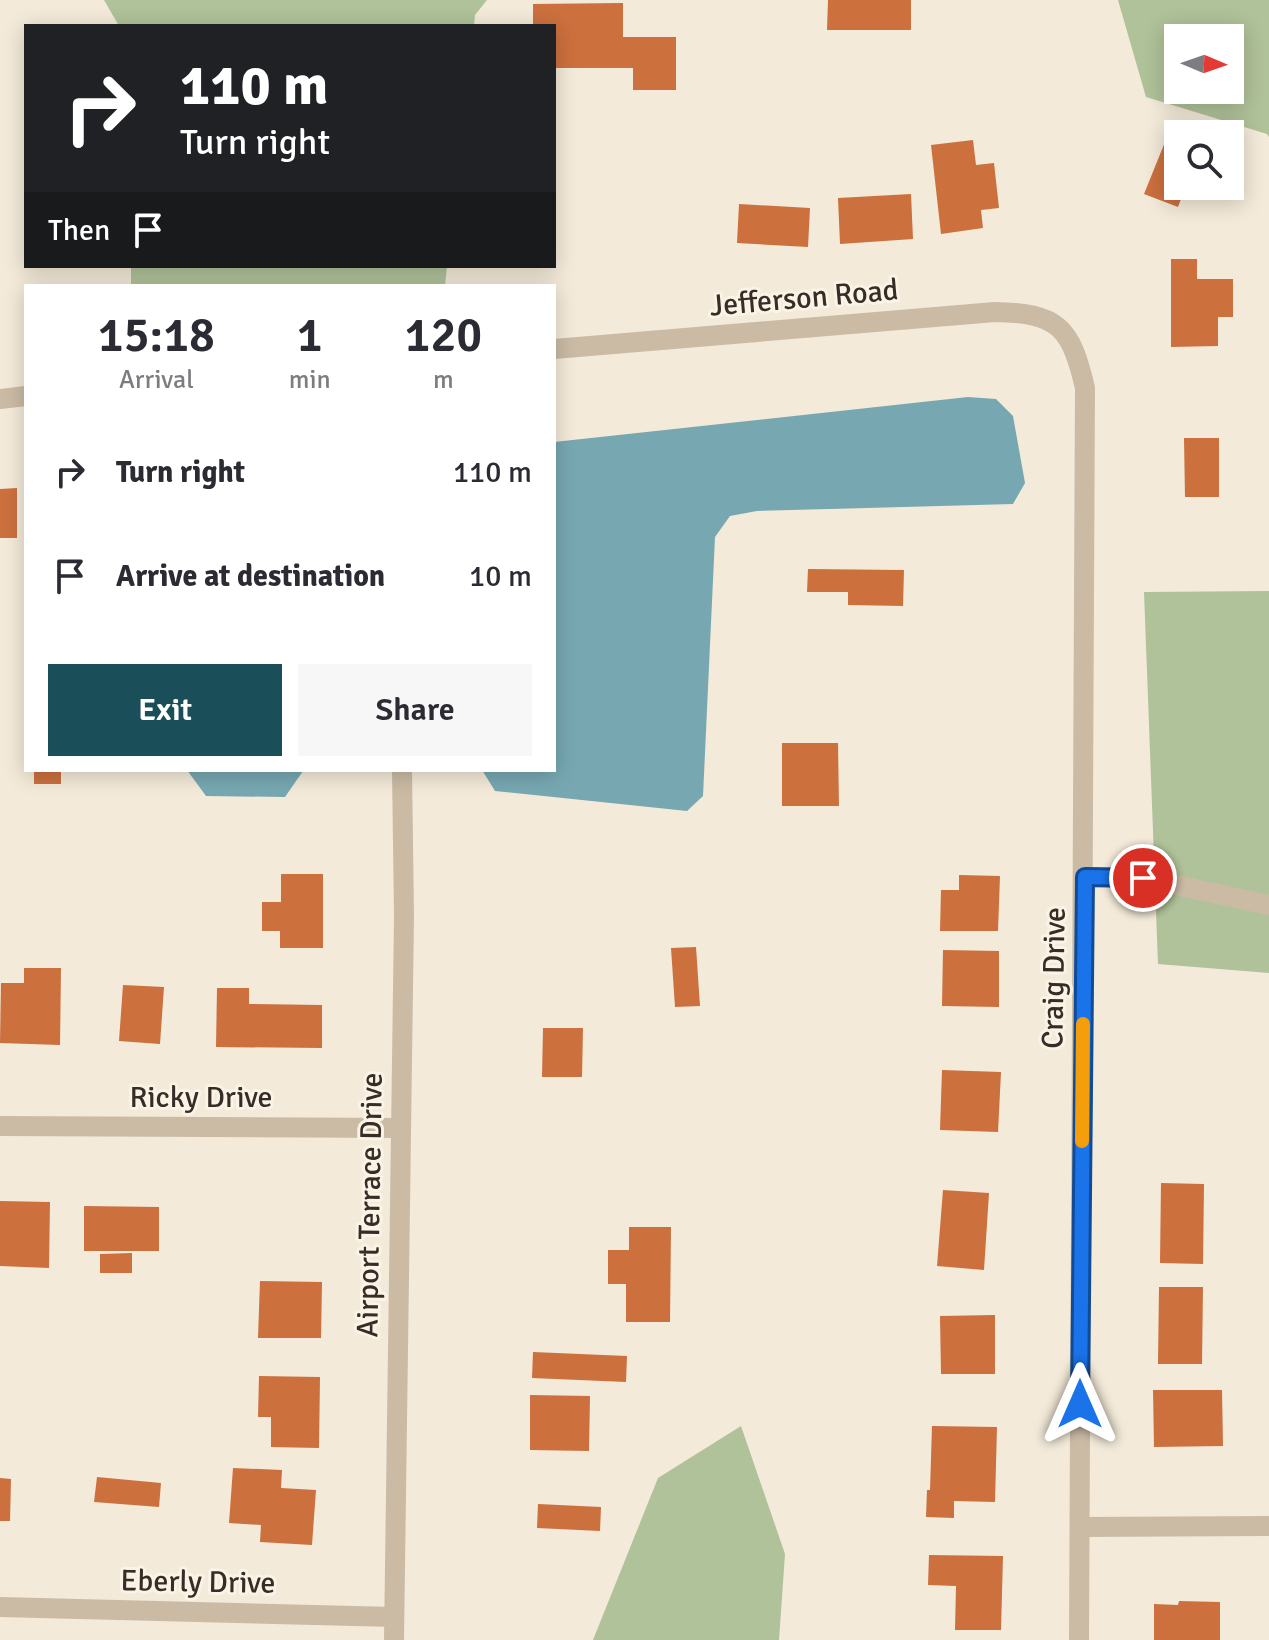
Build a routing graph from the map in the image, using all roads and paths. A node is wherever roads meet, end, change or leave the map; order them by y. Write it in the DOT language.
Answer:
graph roads {
  1 [pos="1057,324"];
  2 [pos="556,349"];
  3 [pos="24,396"];
  4 [pos="0,399"];
  5 [pos="402,772"];
  6 [pos="1085,877"];
  7 [pos="1269,905"];
  8 [pos="0,1126"];
  9 [pos="401,1128"];
  10 [pos="1269,1526"];
  11 [pos="1080,1527"];
  12 [pos="0,1607"];
  13 [pos="394,1617"];
  14 [pos="394,1640"];
  15 [pos="1079,1640"];
  1 -- 2 [label="street, Jefferson Road"];
  1 -- 6 [label="street, Craig Drive"];
  3 -- 4 [label="street"];
  5 -- 9 [label="street, Airport Terrace Drive"];
  6 -- 7 [label="street"];
  6 -- 11 [label="street, Craig Drive"];
  8 -- 9 [label="street, Ricky Drive"];
  9 -- 13 [label="street, Airport Terrace Drive"];
  10 -- 11 [label="street"];
  11 -- 15 [label="street, Craig Drive"];
  12 -- 13 [label="street, Eberly Drive"];
  13 -- 14 [label="street, Airport Terrace Drive"];
}
